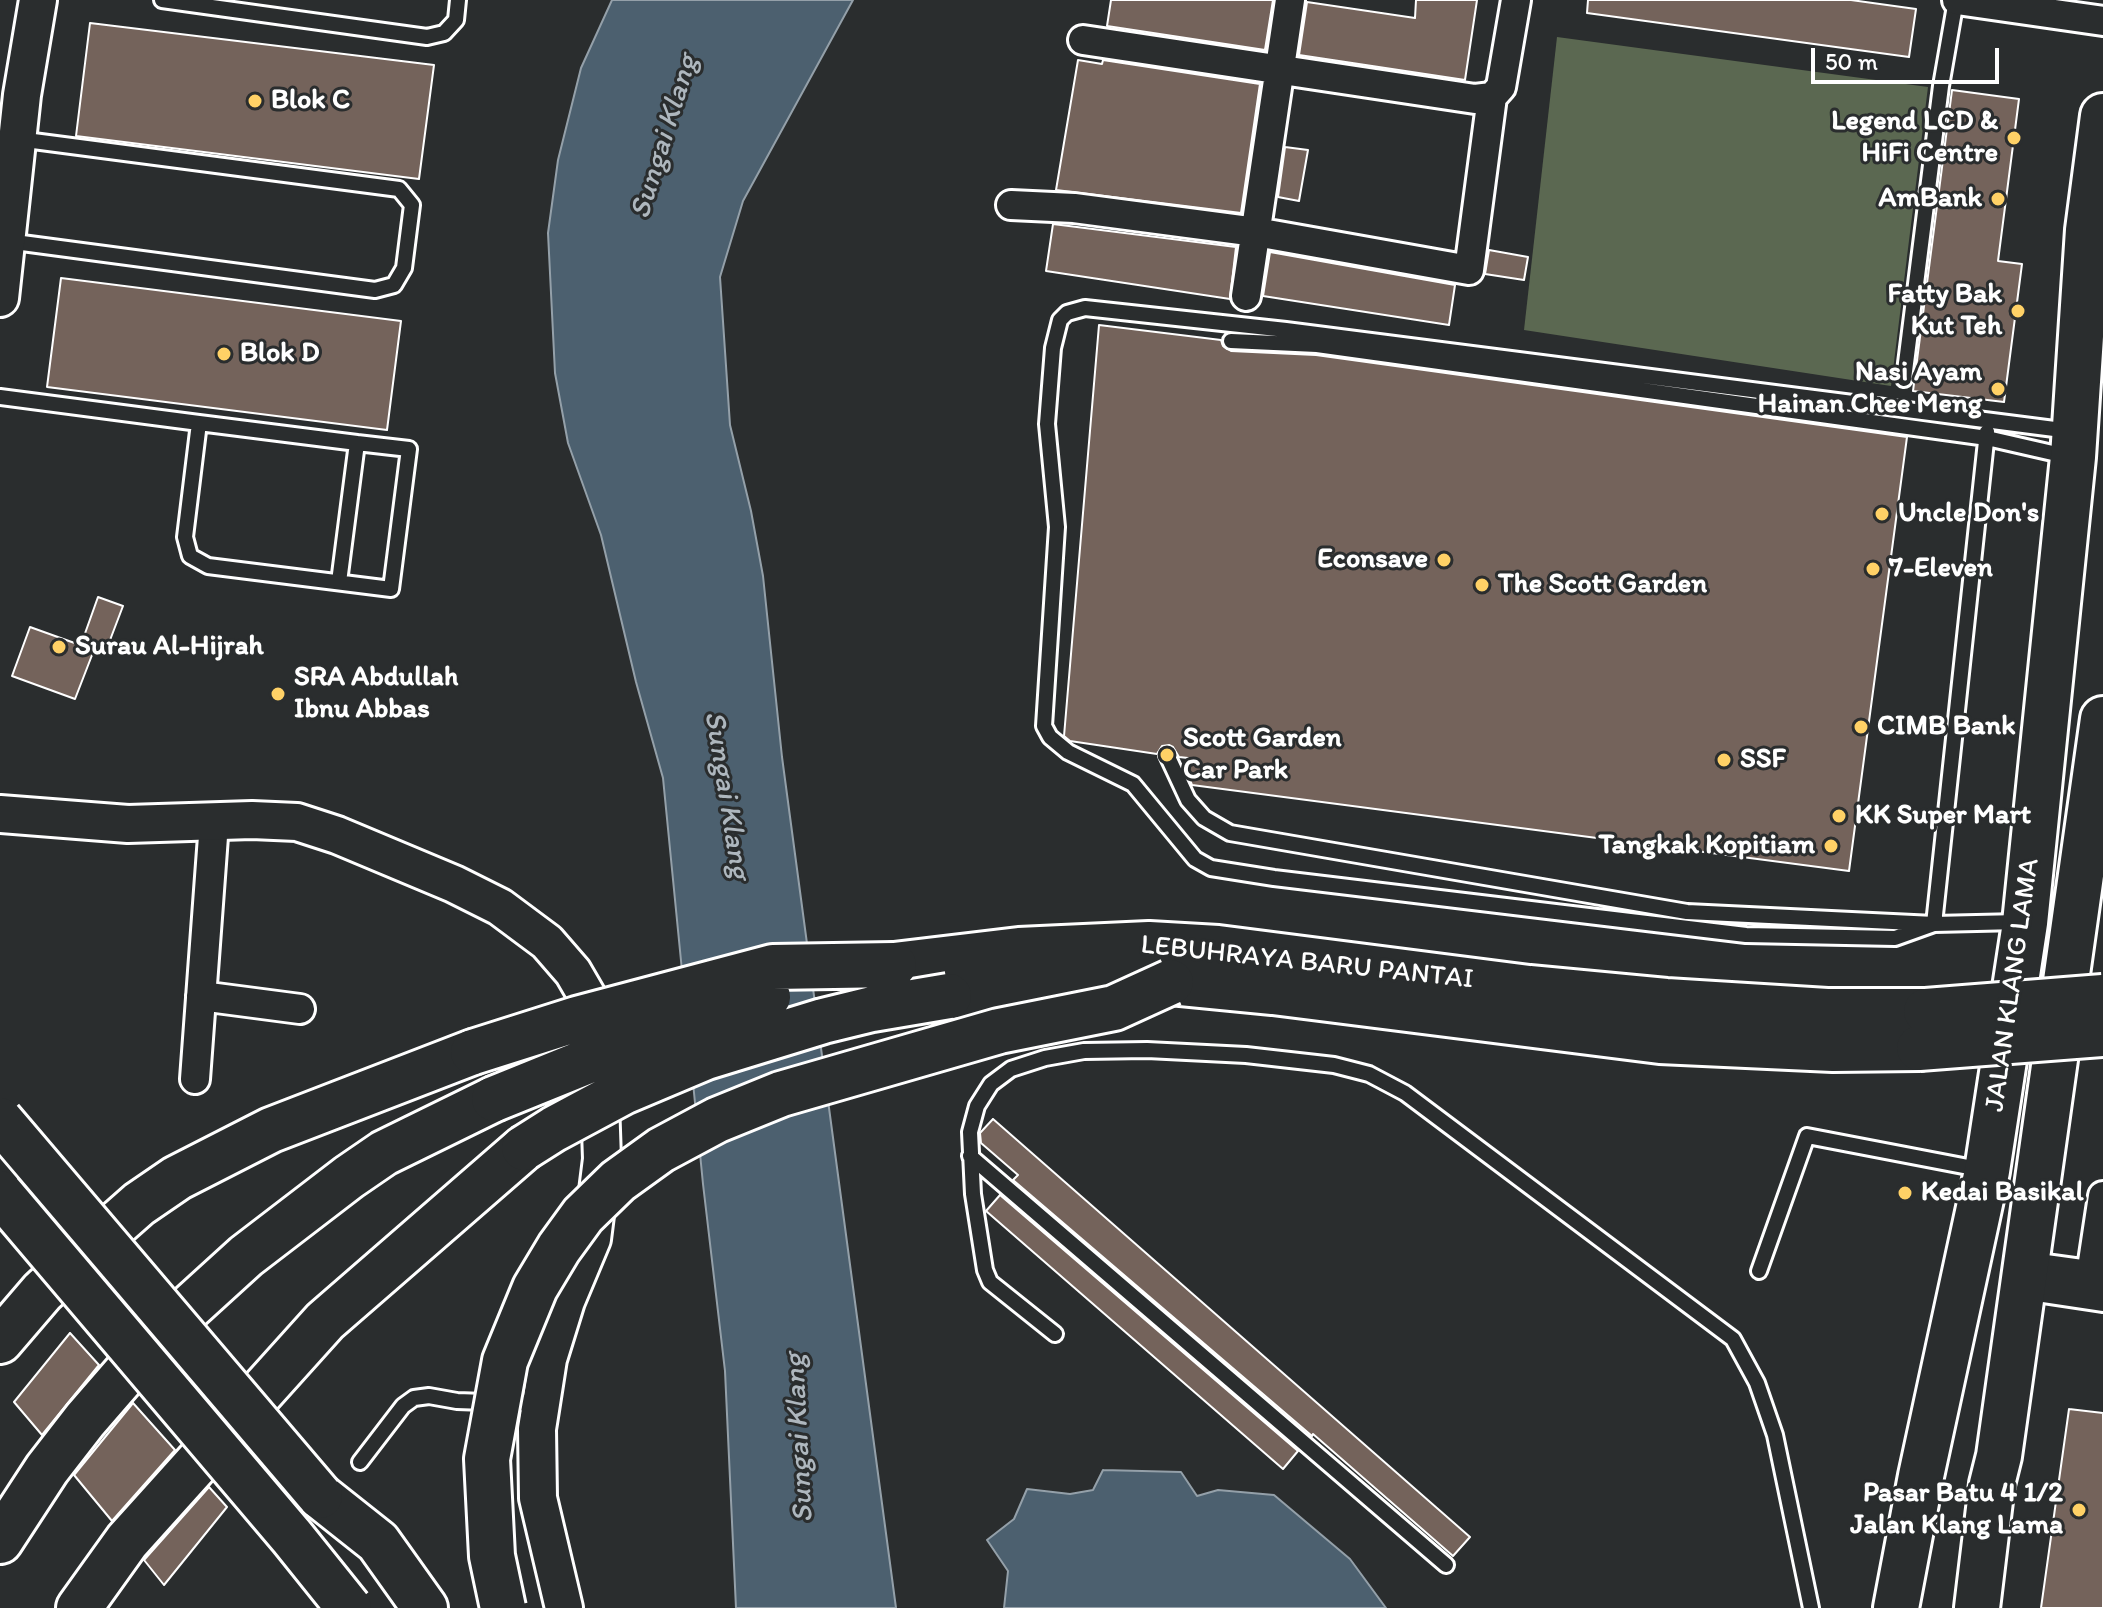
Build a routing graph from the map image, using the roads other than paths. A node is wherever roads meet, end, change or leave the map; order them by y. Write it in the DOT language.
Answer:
graph roads {
  1 [pos="38,0"];
  2 [pos="162,0"];
  3 [pos="458,0"];
  4 [pos="1290,0"];
  5 [pos="1516,0"];
  6 [pos="1957,0"];
  7 [pos="2103,21"];
  8 [pos="1083,40"];
  9 [pos="1280,71"];
  10 [pos="1492,97"];
  11 [pos="2103,116"];
  12 [pos="17,138"];
  13 [pos="1011,205"];
  14 [pos="1256,232"];
  15 [pos="6,241"];
  16 [pos="1246,296"];
  17 [pos="0,298"];
  18 [pos="1231,341"];
  19 [pos="1904,379"];
  20 [pos="0,397"];
  21 [pos="1988,420"];
  22 [pos="199,423"];
  23 [pos="1987,438"];
  24 [pos="357,443"];
  25 [pos="2075,444"];
  26 [pos="339,582"];
  27 [pos="2103,724"];
  28 [pos="1167,755"];
  29 [pos="0,814"];
  30 [pos="214,823"];
  31 [pos="2025,923"];
  32 [pos="1934,924"];
  33 [pos="894,965"];
  34 [pos="1171,982"];
  35 [pos="201,996"];
  36 [pos="2103,997"];
  37 [pos="300,1009"];
  38 [pos="1923,1030"];
  39 [pos="2103,1034"];
  40 [pos="195,1079"];
  41 [pos="0,1120"];
  42 [pos="970,1156"];
  43 [pos="1987,1171"];
  44 [pos="0,1193"];
  45 [pos="2103,1196"];
  46 [pos="1759,1271"];
  47 [pos="2024,1275"];
  48 [pos="2099,1283"];
  49 [pos="1055,1334"];
  50 [pos="0,1341"];
  51 [pos="541,1404"];
  52 [pos="360,1462"];
  53 [pos="0,1541"];
  54 [pos="1446,1565"];
  55 [pos="412,1607"];
  56 [pos="79,1608"];
  57 [pos="349,1608"];
  58 [pos="503,1608"];
  59 [pos="564,1608"];
  60 [pos="1811,1608"];
  61 [pos="1896,1608"];
  62 [pos="1977,1608"];
  1 -- 12 [label="street"];
  2 -- 3 [label="lane"];
  4 -- 9 [label="street"];
  5 -- 10 [label="street"];
  6 -- 7 [label="street"];
  6 -- 19 [label="lane"];
  8 -- 9 [label="street"];
  9 -- 10 [label="street"];
  9 -- 14 [label="street"];
  10 -- 14 [label="street"];
  11 -- 25 [label="main road, JALAN KLANG LAMA"];
  12 -- 15 [label="street"];
  12 -- 15 [label="lane"];
  13 -- 14 [label="street"];
  14 -- 16 [label="street"];
  15 -- 17 [label="street"];
  18 -- 23 [label="lane"];
  20 -- 22 [label="lane"];
  21 -- 23 [label="lane"];
  21 -- 25 [label="lane"];
  21 -- 32 [label="lane"];
  22 -- 24 [label="lane"];
  22 -- 26 [label="lane"];
  23 -- 25 [label="lane"];
  23 -- 32 [label="lane"];
  24 -- 26 [label="lane"];
  24 -- 26 [label="lane"];
  25 -- 31 [label="main road, JALAN KLANG LAMA"];
  27 -- 47 [label="main road, JALAN KLANG LAMA"];
  28 -- 32 [label="lane"];
  29 -- 30 [label="street"];
  30 -- 35 [label="street"];
  30 -- 51 [label="street"];
  31 -- 32 [label="lane"];
  31 -- 43 [label="main road, JALAN KLANG LAMA"];
  33 -- 38 [label="main road, LEBUHRAYA BARU PANTAI"];
  33 -- 50 [label="main road, bridge"];
  33 -- 53 [label="main road, LEBUHRAYA BARU PANTAI, bridge"];
  34 -- 38 [label="main road, LEBUHRAYA BARU PANTAI"];
  34 -- 56 [label="main road, LEBUHRAYA BARU PANTAI, bridge"];
  34 -- 58 [label="main road, bridge"];
  35 -- 37 [label="street"];
  35 -- 40 [label="street"];
  36 -- 38 [label="main road, LEBUHRAYA BARU PANTAI, bridge"];
  38 -- 39 [label="main road, LEBUHRAYA BARU PANTAI, bridge"];
  41 -- 55 [label="main road, bridge"];
  42 -- 49 [label="lane"];
  42 -- 54 [label="lane"];
  42 -- 60 [label="lane"];
  43 -- 46 [label="lane"];
  43 -- 61 [label="main road, JALAN KLANG LAMA"];
  44 -- 57 [label="main road, bridge"];
  45 -- 48 [label="street"];
  47 -- 48 [label="street"];
  47 -- 62 [label="main road, JALAN KLANG LAMA"];
  51 -- 52 [label="lane"];
  51 -- 59 [label="street"];
}
